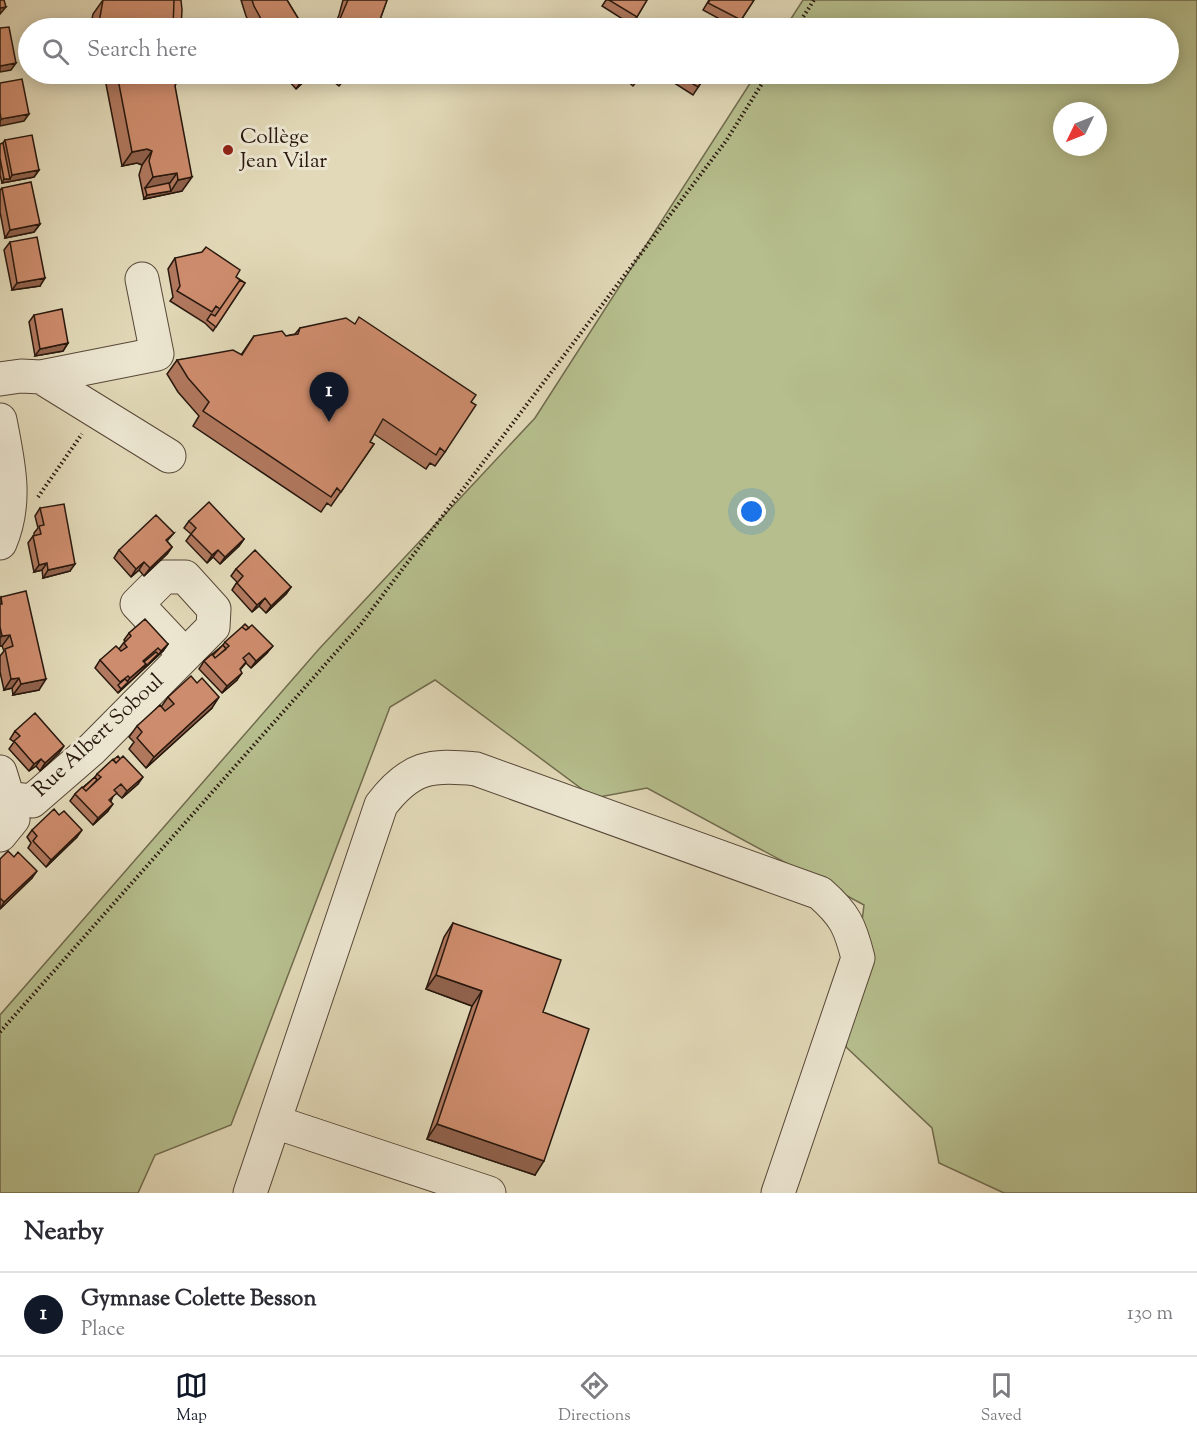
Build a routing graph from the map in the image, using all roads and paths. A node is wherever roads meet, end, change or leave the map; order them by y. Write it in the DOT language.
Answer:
graph roads {
  1 [pos="814,0"];
  2 [pos="802,18"];
  3 [pos="762,84"];
  4 [pos="142,279"];
  5 [pos="41,377"];
  6 [pos="0,379"];
  7 [pos="97,412"];
  8 [pos="0,420"];
  9 [pos="169,456"];
  10 [pos="34,503"];
  11 [pos="0,543"];
  12 [pos="184,655"];
  13 [pos="3,789"];
  14 [pos="0,835"];
  15 [pos="0,1032"];
  16 [pos="274,1122"];
  17 [pos="250,1193"];
  18 [pos="489,1193"];
  19 [pos="778,1193"];
  1 -- 2 [label="path"];
  3 -- 15 [label="path"];
  4 -- 5 [label="street"];
  5 -- 6 [label="street"];
  5 -- 7 [label="street"];
  7 -- 9 [label="street"];
  7 -- 10 [label="path"];
  8 -- 11 [label="street"];
  12 -- 13 [label="street, Rue Albert Soboul"];
  13 -- 14 [label="street, Rue Albert Soboul"];
  16 -- 17 [label="street"];
  16 -- 18 [label="street"];
  16 -- 19 [label="street"];
}
